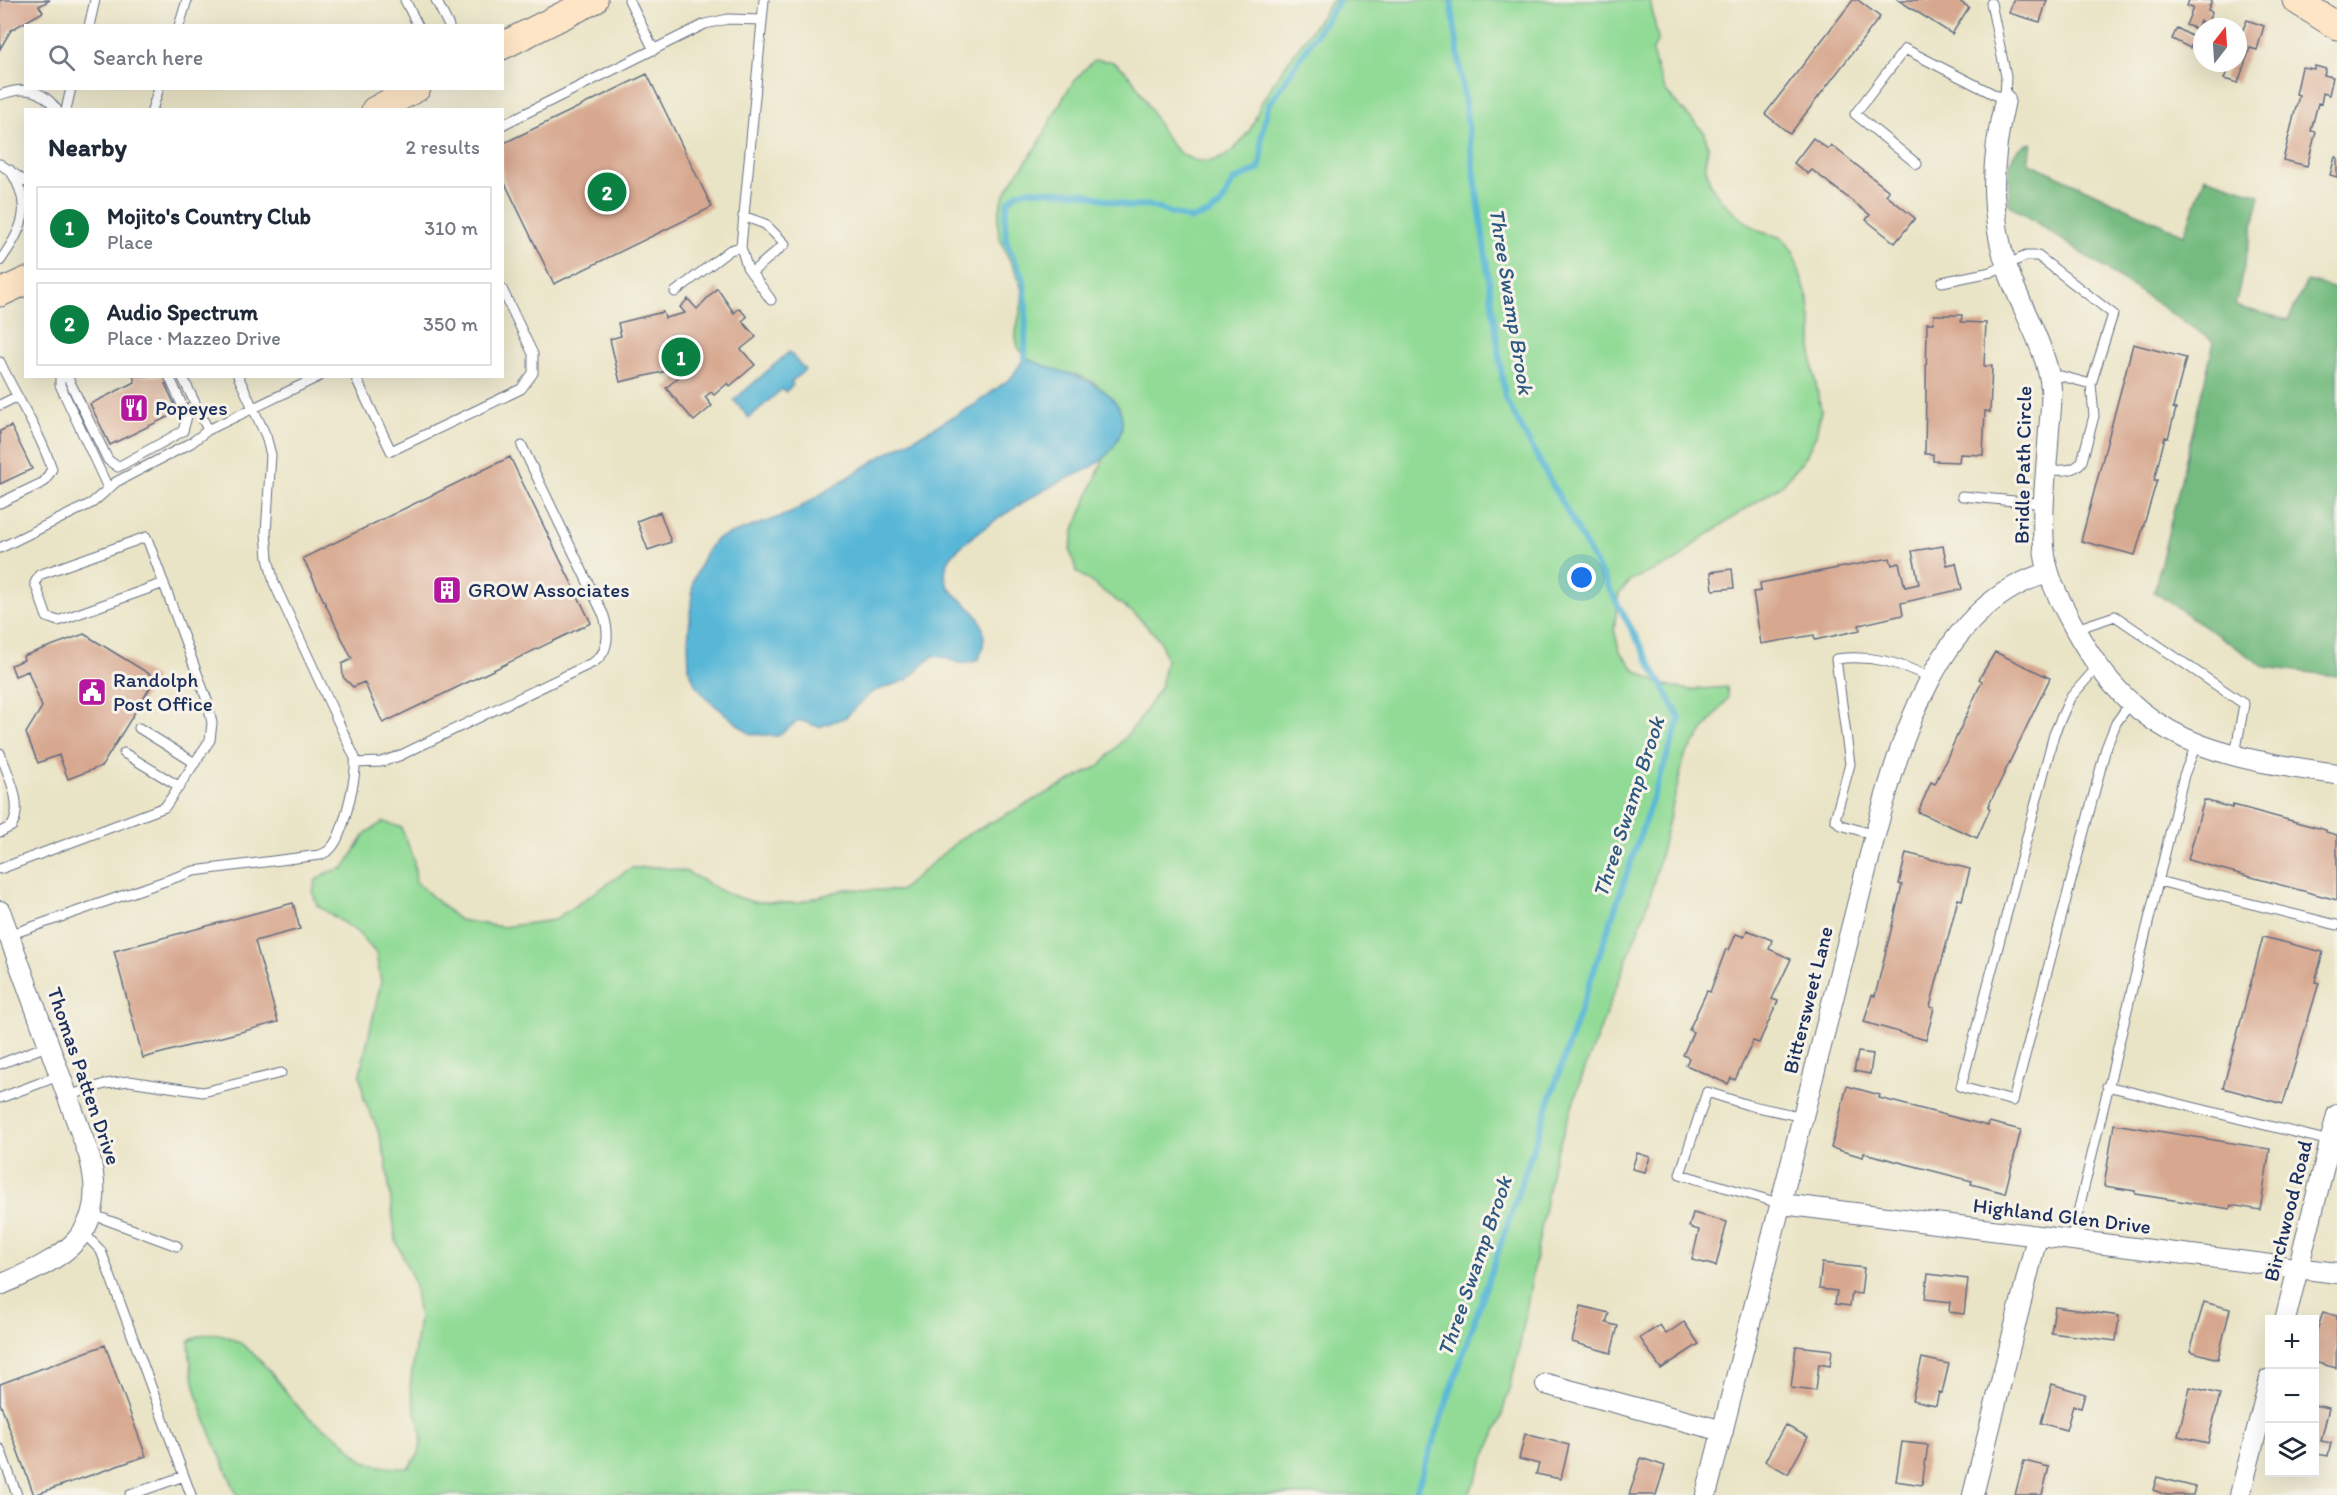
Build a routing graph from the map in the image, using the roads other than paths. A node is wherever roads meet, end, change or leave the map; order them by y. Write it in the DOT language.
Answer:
graph roads {
  1 [pos="95,0"];
  2 [pos="187,0"];
  3 [pos="405,0"];
  4 [pos="436,0"];
  5 [pos="594,0"];
  6 [pos="629,0"];
  7 [pos="764,0"];
  8 [pos="2296,0"];
  9 [pos="1991,3"];
  10 [pos="762,20"];
  11 [pos="89,24"];
  12 [pos="180,24"];
  13 [pos="417,24"];
  14 [pos="448,24"];
  15 [pos="2337,26"];
  16 [pos="504,45"];
  17 [pos="654,50"];
  18 [pos="24,89"];
  19 [pos="34,90"];
  20 [pos="71,90"];
  21 [pos="158,90"];
  22 [pos="0,95"];
  23 [pos="409,95"];
  24 [pos="2005,100"];
  25 [pos="55,108"];
  26 [pos="66,108"];
  27 [pos="153,108"];
  28 [pos="380,108"];
  29 [pos="504,125"];
  30 [pos="0,164"];
  31 [pos="1917,164"];
  32 [pos="10,170"];
  33 [pos="24,180"];
  34 [pos="743,216"];
  35 [pos="741,247"];
  36 [pos="0,261"];
  37 [pos="2006,266"];
  38 [pos="751,273"];
  39 [pos="24,282"];
  40 [pos="1942,282"];
  41 [pos="675,292"];
  42 [pos="0,293"];
  43 [pos="504,293"];
  44 [pos="771,300"];
  45 [pos="0,362"];
  46 [pos="2049,376"];
  47 [pos="60,378"];
  48 [pos="68,378"];
  49 [pos="170,378"];
  50 [pos="183,378"];
  51 [pos="239,378"];
  52 [pos="316,378"];
  53 [pos="356,378"];
  54 [pos="2091,384"];
  55 [pos="16,397"];
  56 [pos="0,405"];
  57 [pos="253,408"];
  58 [pos="208,430"];
  59 [pos="522,446"];
  60 [pos="108,460"];
  61 [pos="2047,470"];
  62 [pos="106,484"];
  63 [pos="1962,496"];
  64 [pos="0,503"];
  65 [pos="2045,504"];
  66 [pos="0,548"];
  67 [pos="2048,573"];
  68 [pos="164,583"];
  69 [pos="2076,629"];
  70 [pos="2098,666"];
  71 [pos="1932,678"];
  72 [pos="2131,702"];
  73 [pos="139,728"];
  74 [pos="2196,745"];
  75 [pos="0,753"];
  76 [pos="124,753"];
  77 [pos="2235,757"];
  78 [pos="195,763"];
  79 [pos="356,763"];
  80 [pos="2337,774"];
  81 [pos="180,788"];
  82 [pos="0,832"];
  83 [pos="1875,835"];
  84 [pos="0,869"];
  85 [pos="2158,881"];
  86 [pos="0,911"];
  87 [pos="2337,925"];
  88 [pos="9,935"];
  89 [pos="49,1044"];
  90 [pos="0,1064"];
  91 [pos="281,1072"];
  92 [pos="61,1075"];
  93 [pos="2108,1086"];
  94 [pos="68,1096"];
  95 [pos="0,1098"];
  96 [pos="2337,1115"];
  97 [pos="1804,1117"];
  98 [pos="2330,1141"];
  99 [pos="1782,1204"];
  100 [pos="87,1223"];
  101 [pos="2037,1237"];
  102 [pos="2071,1241"];
  103 [pos="177,1246"];
  104 [pos="2298,1268"];
  105 [pos="2337,1273"];
  106 [pos="0,1285"];
  107 [pos="2286,1315"];
  108 [pos="1546,1384"];
  109 [pos="2265,1398"];
  110 [pos="1723,1431"];
  111 [pos="0,1449"];
  112 [pos="184,1476"];
  113 [pos="17,1495"];
  114 [pos="130,1495"];
  115 [pos="191,1495"];
  116 [pos="1706,1495"];
  117 [pos="1973,1495"];
  118 [pos="2240,1495"];
  1 -- 11 [label="lane"];
  2 -- 12 [label="lane"];
  3 -- 13 [label="lane"];
  4 -- 14 [label="lane"];
  5 -- 16 [label="main road"];
  6 -- 17 [label="lane"];
  7 -- 10 [label="lane"];
  8 -- 15 [label="main road"];
  9 -- 24 [label="lane"];
  10 -- 17 [label="lane"];
  10 -- 34 [label="lane"];
  17 -- 29 [label="lane"];
  18 -- 22 [label="lane"];
  19 -- 25 [label="lane"];
  20 -- 26 [label="lane"];
  21 -- 27 [label="lane"];
  23 -- 28 [label="main road"];
  24 -- 31 [label="lane"];
  24 -- 37 [label="street, Bridle Path Circle"];
  30 -- 32 [label="lane"];
  32 -- 33 [label="lane"];
  32 -- 36 [label="lane"];
  34 -- 35 [label="lane"];
  34 -- 38 [label="lane"];
  35 -- 38 [label="lane"];
  35 -- 41 [label="lane"];
  37 -- 40 [label="lane"];
  37 -- 46 [label="street, Bridle Path Circle"];
  37 -- 54 [label="lane"];
  38 -- 44 [label="lane"];
  39 -- 42 [label="main road"];
  43 -- 53 [label="lane"];
  45 -- 55 [label="lane"];
  46 -- 54 [label="lane"];
  46 -- 61 [label="street, Bridle Path Circle"];
  47 -- 62 [label="lane"];
  48 -- 60 [label="lane"];
  49 -- 60 [label="lane"];
  50 -- 58 [label="lane"];
  51 -- 57 [label="lane"];
  52 -- 57 [label="lane"];
  54 -- 61 [label="lane"];
  55 -- 56 [label="lane"];
  55 -- 64 [label="lane"];
  57 -- 58 [label="lane"];
  57 -- 79 [label="lane"];
  58 -- 62 [label="lane"];
  59 -- 79 [label="lane"];
  60 -- 62 [label="lane"];
  61 -- 65 [label="street, Bridle Path Circle"];
  62 -- 66 [label="lane"];
  63 -- 65 [label="lane"];
  65 -- 67 [label="street, Bridle Path Circle"];
  67 -- 69 [label="street, Bridle Path Circle"];
  67 -- 71 [label="street, Bittersweet Lane"];
  68 -- 68 [label="lane"];
  68 -- 78 [label="lane"];
  69 -- 70 [label="street, Bridle Path Circle"];
  69 -- 77 [label="lane"];
  70 -- 72 [label="street, Bridle Path Circle"];
  70 -- 72 [label="lane"];
  71 -- 83 [label="street, Bittersweet Lane"];
  71 -- 83 [label="lane"];
  72 -- 74 [label="street, Bridle Path Circle"];
  73 -- 78 [label="lane"];
  74 -- 77 [label="street, Bridle Path Circle"];
  74 -- 85 [label="lane"];
  75 -- 82 [label="lane"];
  76 -- 81 [label="lane"];
  77 -- 80 [label="street, Bridle Path Circle"];
  78 -- 81 [label="lane"];
  79 -- 88 [label="lane"];
  81 -- 84 [label="lane"];
  83 -- 97 [label="street, Bittersweet Lane"];
  85 -- 87 [label="lane"];
  85 -- 93 [label="lane"];
  86 -- 88 [label="street, Thomas Patten Drive"];
  88 -- 89 [label="street, Thomas Patten Drive"];
  89 -- 90 [label="lane"];
  89 -- 92 [label="street, Thomas Patten Drive"];
  91 -- 94 [label="lane"];
  92 -- 94 [label="street, Thomas Patten Drive"];
  92 -- 95 [label="lane"];
  93 -- 98 [label="lane"];
  93 -- 102 [label="lane"];
  94 -- 100 [label="street, Thomas Patten Drive"];
  96 -- 98 [label="street, Birchwood Road"];
  97 -- 99 [label="street, Bittersweet Lane"];
  97 -- 99 [label="lane"];
  98 -- 104 [label="street, Birchwood Road"];
  99 -- 101 [label="street, Highland Glen Drive"];
  99 -- 110 [label="street, Bittersweet Lane"];
  100 -- 103 [label="lane"];
  100 -- 106 [label="street"];
  100 -- 112 [label="lane"];
  101 -- 102 [label="street, Highland Glen Drive"];
  101 -- 117 [label="street"];
  102 -- 104 [label="street, Highland Glen Drive"];
  104 -- 105 [label="street, Highland Glen Drive"];
  104 -- 107 [label="street, Birchwood Road"];
  108 -- 110 [label="street"];
  109 -- 118 [label="street"];
  110 -- 116 [label="street, Bittersweet Lane"];
  111 -- 113 [label="lane"];
  112 -- 114 [label="lane"];
  112 -- 115 [label="lane"];
}
